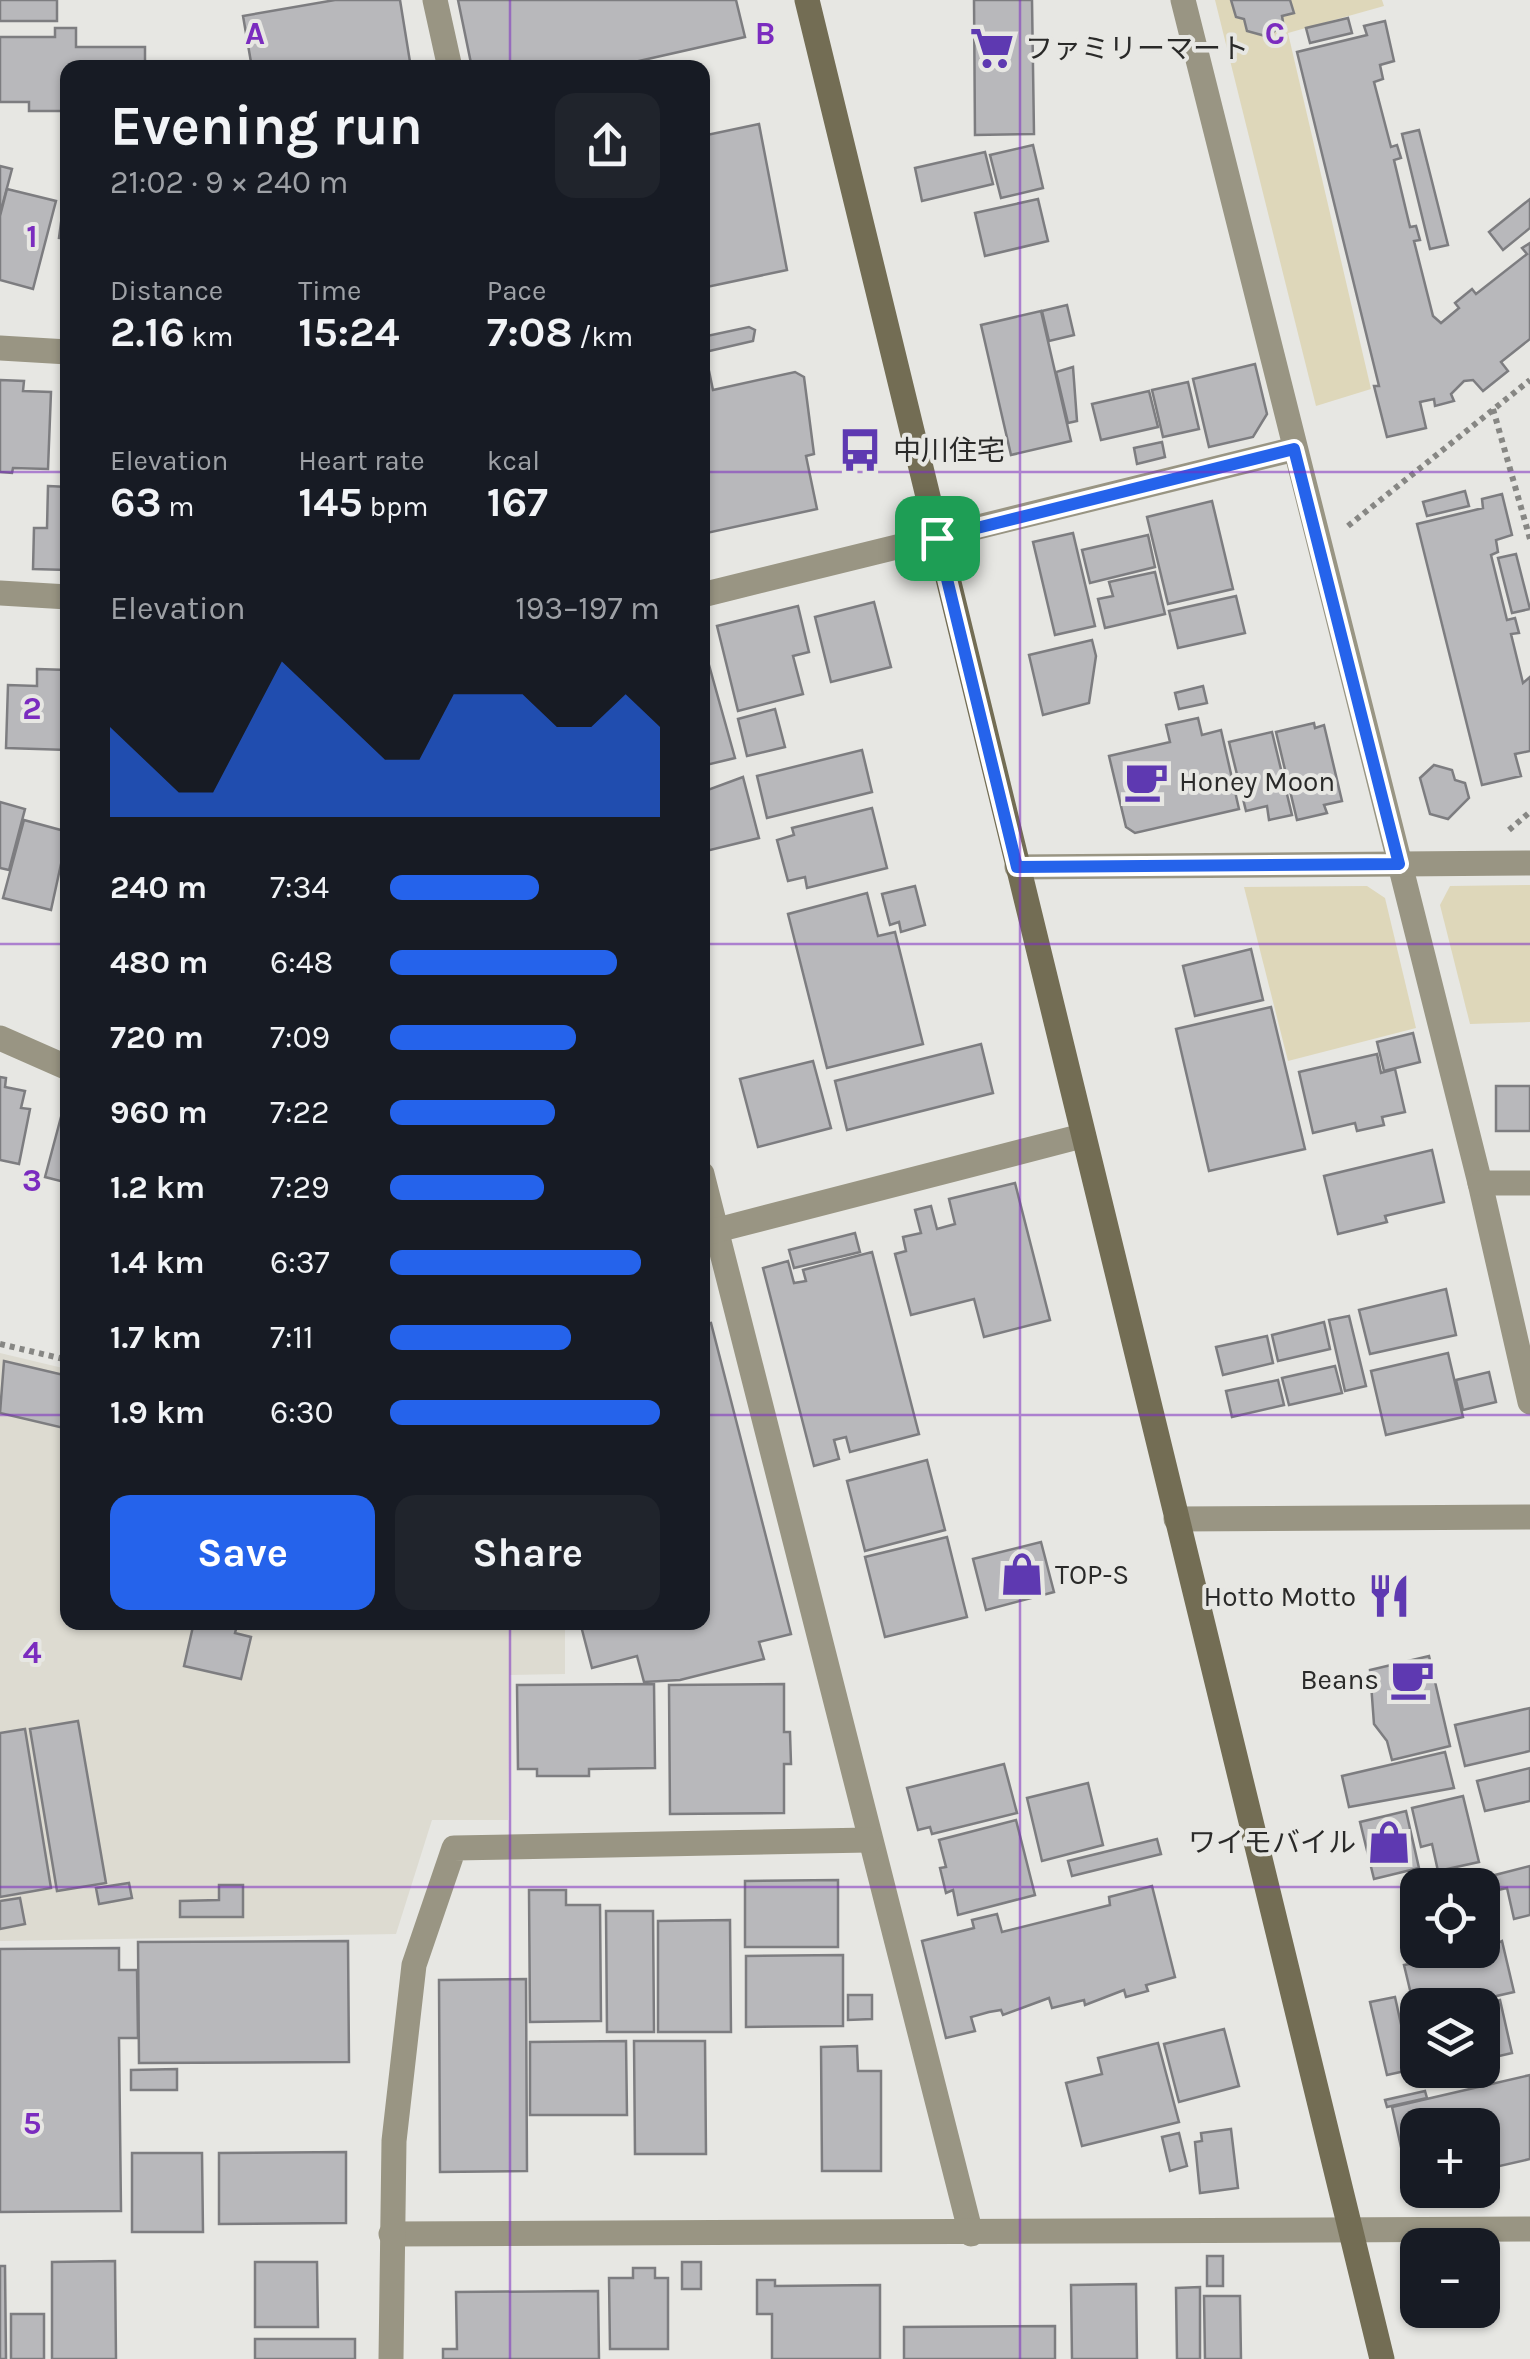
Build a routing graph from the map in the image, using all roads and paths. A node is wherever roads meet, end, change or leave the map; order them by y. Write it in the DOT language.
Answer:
graph roads {
  1 [pos="436,0"];
  2 [pos="807,0"];
  3 [pos="1183,0"];
  4 [pos="448,60"];
  5 [pos="0,348"];
  6 [pos="60,352"];
  7 [pos="1530,380"];
  8 [pos="1493,409"];
  9 [pos="1294,449"];
  10 [pos="937,538"];
  11 [pos="1530,539"];
  12 [pos="1320,549"];
  13 [pos="0,592"];
  14 [pos="710,592"];
  15 [pos="60,596"];
  16 [pos="1530,863"];
  17 [pos="1399,864"];
  18 [pos="1017,867"];
  19 [pos="0,1038"];
  20 [pos="60,1064"];
  21 [pos="1082,1136"];
  22 [pos="1530,1183"];
  23 [pos="1480,1184"];
  24 [pos="710,1232"];
  25 [pos="710,1236"];
  26 [pos="0,1344"];
  27 [pos="60,1358"];
  28 [pos="1530,1402"];
  29 [pos="1530,1517"];
  30 [pos="1176,1519"];
  31 [pos="869,1840"];
  32 [pos="1530,2229"];
  33 [pos="1347,2230"];
  34 [pos="391,2234"];
  35 [pos="971,2234"];
  36 [pos="391,2359"];
  37 [pos="1382,2359"];
  1 -- 4 [label="street"];
  2 -- 10 [label="street"];
  3 -- 9 [label="street"];
  5 -- 6 [label="street"];
  7 -- 8 [label="path"];
  8 -- 11 [label="path"];
  8 -- 12 [label="path"];
  9 -- 10 [label="street"];
  9 -- 12 [label="street"];
  10 -- 14 [label="street"];
  10 -- 18 [label="street"];
  12 -- 17 [label="street"];
  13 -- 15 [label="street"];
  16 -- 17 [label="street"];
  17 -- 18 [label="street"];
  17 -- 23 [label="street"];
  18 -- 21 [label="street"];
  19 -- 20 [label="street"];
  21 -- 24 [label="street"];
  21 -- 30 [label="street"];
  22 -- 23 [label="street"];
  23 -- 28 [label="street"];
  25 -- 31 [label="street"];
  26 -- 27 [label="path"];
  29 -- 30 [label="street"];
  30 -- 33 [label="street"];
  31 -- 34 [label="street"];
  31 -- 35 [label="street"];
  32 -- 33 [label="street"];
  33 -- 35 [label="street"];
  33 -- 37 [label="street"];
  34 -- 35 [label="street"];
  34 -- 36 [label="street"];
}
